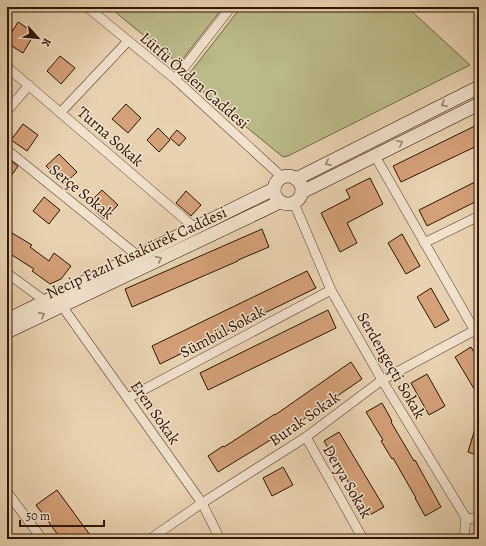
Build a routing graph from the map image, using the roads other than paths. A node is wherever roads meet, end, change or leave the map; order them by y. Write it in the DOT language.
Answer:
graph roads {
  1 [pos="87,7"];
  2 [pos="231,7"];
  3 [pos="128,41"];
  4 [pos="7,66"];
  5 [pos="175,79"];
  6 [pos="29,85"];
  7 [pos="479,87"];
  8 [pos="479,104"];
  9 [pos="7,111"];
  10 [pos="61,112"];
  11 [pos="7,150"];
  12 [pos="375,156"];
  13 [pos="282,177"];
  14 [pos="296,179"];
  15 [pos="274,189"];
  16 [pos="302,192"];
  17 [pos="280,202"];
  18 [pos="294,203"];
  19 [pos="479,216"];
  20 [pos="195,228"];
  21 [pos="424,243"];
  22 [pos="138,256"];
  23 [pos="7,273"];
  24 [pos="331,290"];
  25 [pos="45,302"];
  26 [pos="62,306"];
  27 [pos="7,320"];
  28 [pos="7,332"];
  29 [pos="477,332"];
  30 [pos="382,380"];
  31 [pos="128,398"];
  32 [pos="306,438"];
  33 [pos="7,492"];
  34 [pos="202,503"];
  35 [pos="466,518"];
  36 [pos="479,519"];
  37 [pos="42,539"];
  38 [pos="150,539"];
  39 [pos="220,539"];
  40 [pos="363,539"];
  41 [pos="464,539"];
  1 -- 3 [label="street, Lütfü Özden Caddesi"];
  2 -- 5 [label="street"];
  3 -- 5 [label="street, Lütfü Özden Caddesi"];
  3 -- 10 [label="street"];
  4 -- 6 [label="street, Turna Sokak"];
  5 -- 13 [label="street, Lütfü Özden Caddesi"];
  6 -- 9 [label="street"];
  6 -- 10 [label="street, Turna Sokak"];
  7 -- 14 [label="street, one-way"];
  12 -- 8 [label="street, one-way"];
  10 -- 20 [label="street, Turna Sokak"];
  11 -- 22 [label="street, Serçe Sokak"];
  12 -- 16 [label="street"];
  12 -- 21 [label="street"];
  13 -- 14 [label="street"];
  13 -- 15 [label="street"];
  14 -- 16 [label="street"];
  15 -- 17 [label="street"];
  15 -- 20 [label="street, Necip Fazıl Kısakürek Caddesi"];
  16 -- 18 [label="street"];
  17 -- 18 [label="street"];
  26 -- 17 [label="street, Necip Fazıl Kısakürek Caddesi, one-way"];
  18 -- 24 [label="street, Serdengeçti Sokak"];
  19 -- 21 [label="street"];
  20 -- 22 [label="street, Necip Fazıl Kısakürek Caddesi"];
  21 -- 29 [label="street"];
  22 -- 25 [label="street, Necip Fazıl Kısakürek Caddesi"];
  23 -- 25 [label="street"];
  24 -- 30 [label="street, Serdengeçti Sokak"];
  24 -- 31 [label="street, Sümbül Sokak"];
  25 -- 27 [label="street, Necip Fazıl Kısakürek Caddesi"];
  28 -- 26 [label="street, Necip Fazıl Kısakürek Caddesi, one-way"];
  26 -- 31 [label="street, Eren Sokak"];
  29 -- 30 [label="street, Burak Sokak"];
  30 -- 32 [label="street, Burak Sokak"];
  30 -- 35 [label="street, Serdengeçti Sokak"];
  31 -- 34 [label="street, Eren Sokak"];
  32 -- 34 [label="street, Burak Sokak"];
  32 -- 40 [label="street, Derya Sokak"];
  33 -- 37 [label="street"];
  34 -- 38 [label="street, Burak Sokak"];
  34 -- 39 [label="street, Eren Sokak"];
  35 -- 36 [label="street"];
  35 -- 41 [label="street"];
}
